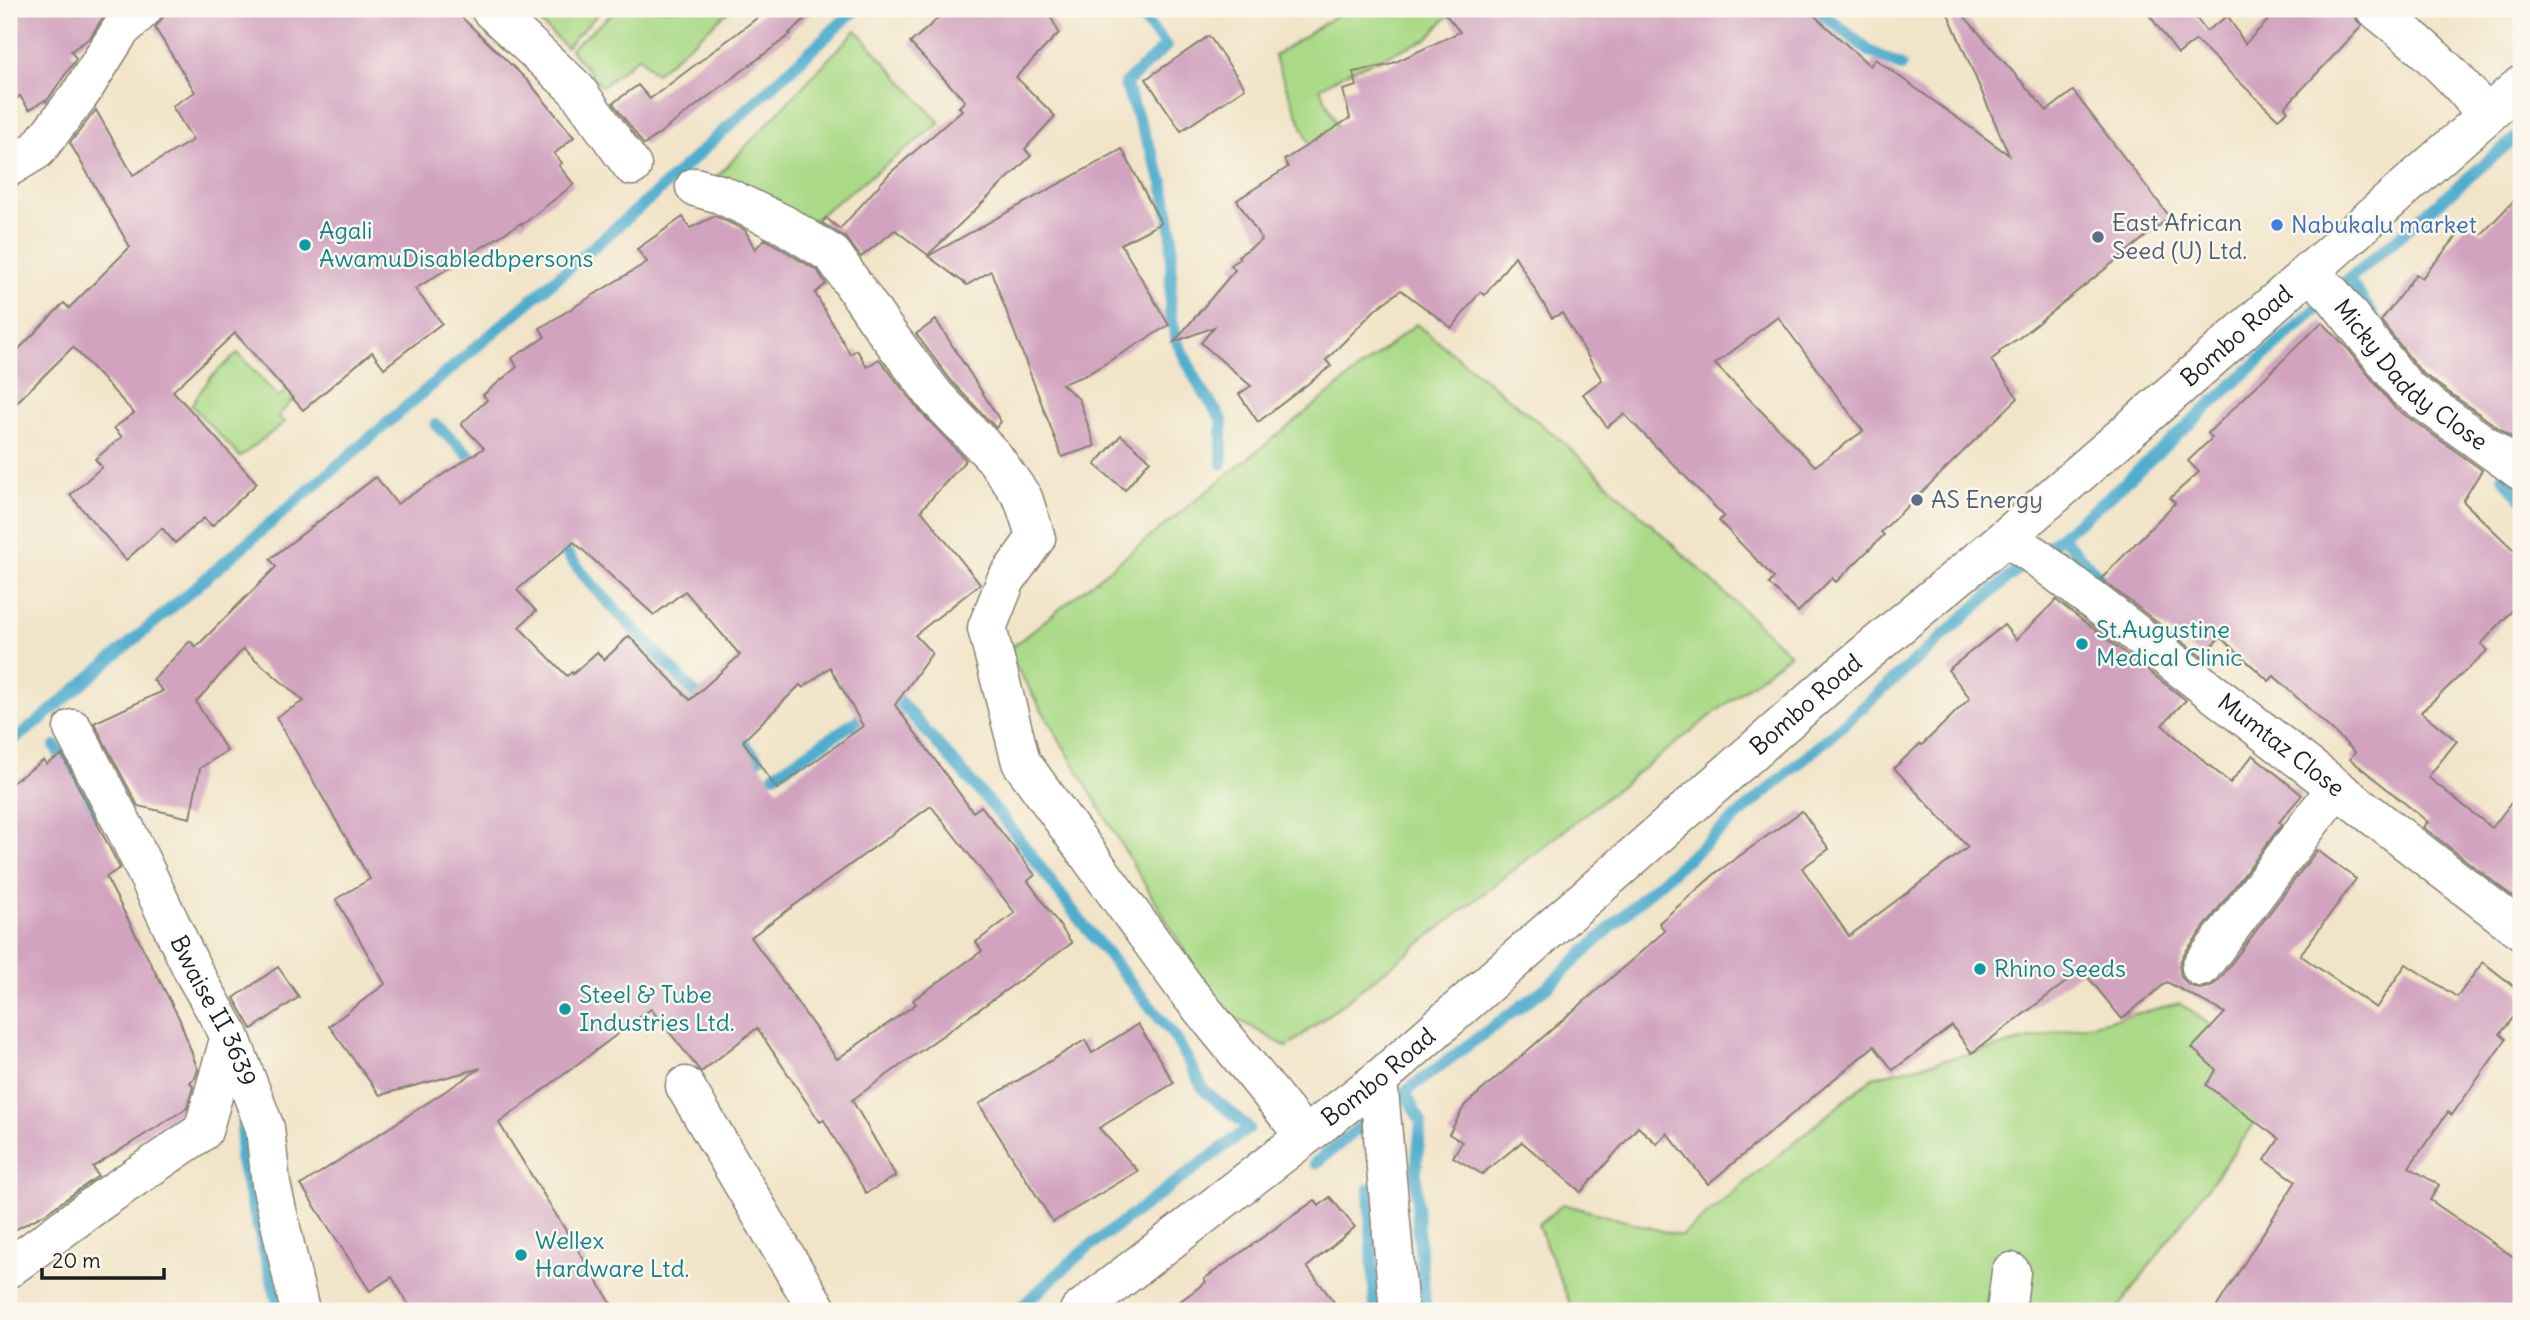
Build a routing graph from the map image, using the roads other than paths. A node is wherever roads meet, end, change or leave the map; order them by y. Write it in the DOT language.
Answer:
graph roads {
  1 [pos="143,9"];
  2 [pos="490,9"];
  3 [pos="2375,9"];
  4 [pos="2521,85"];
  5 [pos="2486,116"];
  6 [pos="632,166"];
  7 [pos="9,167"];
  8 [pos="695,187"];
  9 [pos="2308,271"];
  10 [pos="2521,471"];
  11 [pos="2006,537"];
  12 [pos="73,729"];
  13 [pos="2336,788"];
  14 [pos="2521,930"];
  15 [pos="2201,967"];
  16 [pos="230,1036"];
  17 [pos="1378,1080"];
  18 [pos="685,1086"];
  19 [pos="1304,1135"];
  20 [pos="9,1268"];
  21 [pos="2011,1272"];
  22 [pos="300,1311"];
  23 [pos="818,1311"];
  24 [pos="1079,1311"];
  25 [pos="1399,1311"];
  26 [pos="2006,1311"];
  1 -- 7 [label="street"];
  2 -- 6 [label="street"];
  3 -- 5 [label="street"];
  4 -- 5 [label="street, Bombo Road"];
  5 -- 9 [label="street, Bombo Road"];
  8 -- 19 [label="street"];
  9 -- 10 [label="street, Micky Daddy Close"];
  9 -- 11 [label="street, Bombo Road"];
  11 -- 13 [label="street, Mumtaz Close"];
  11 -- 17 [label="street, Bombo Road"];
  12 -- 16 [label="street, Bwaise II 3639"];
  13 -- 14 [label="street, Mumtaz Close"];
  13 -- 15 [label="street"];
  16 -- 20 [label="street"];
  16 -- 22 [label="street, Bwaise II 3639"];
  17 -- 19 [label="street, Bombo Road"];
  17 -- 25 [label="street"];
  18 -- 23 [label="street"];
  19 -- 24 [label="street, Bombo Road"];
  21 -- 26 [label="street"];
}
